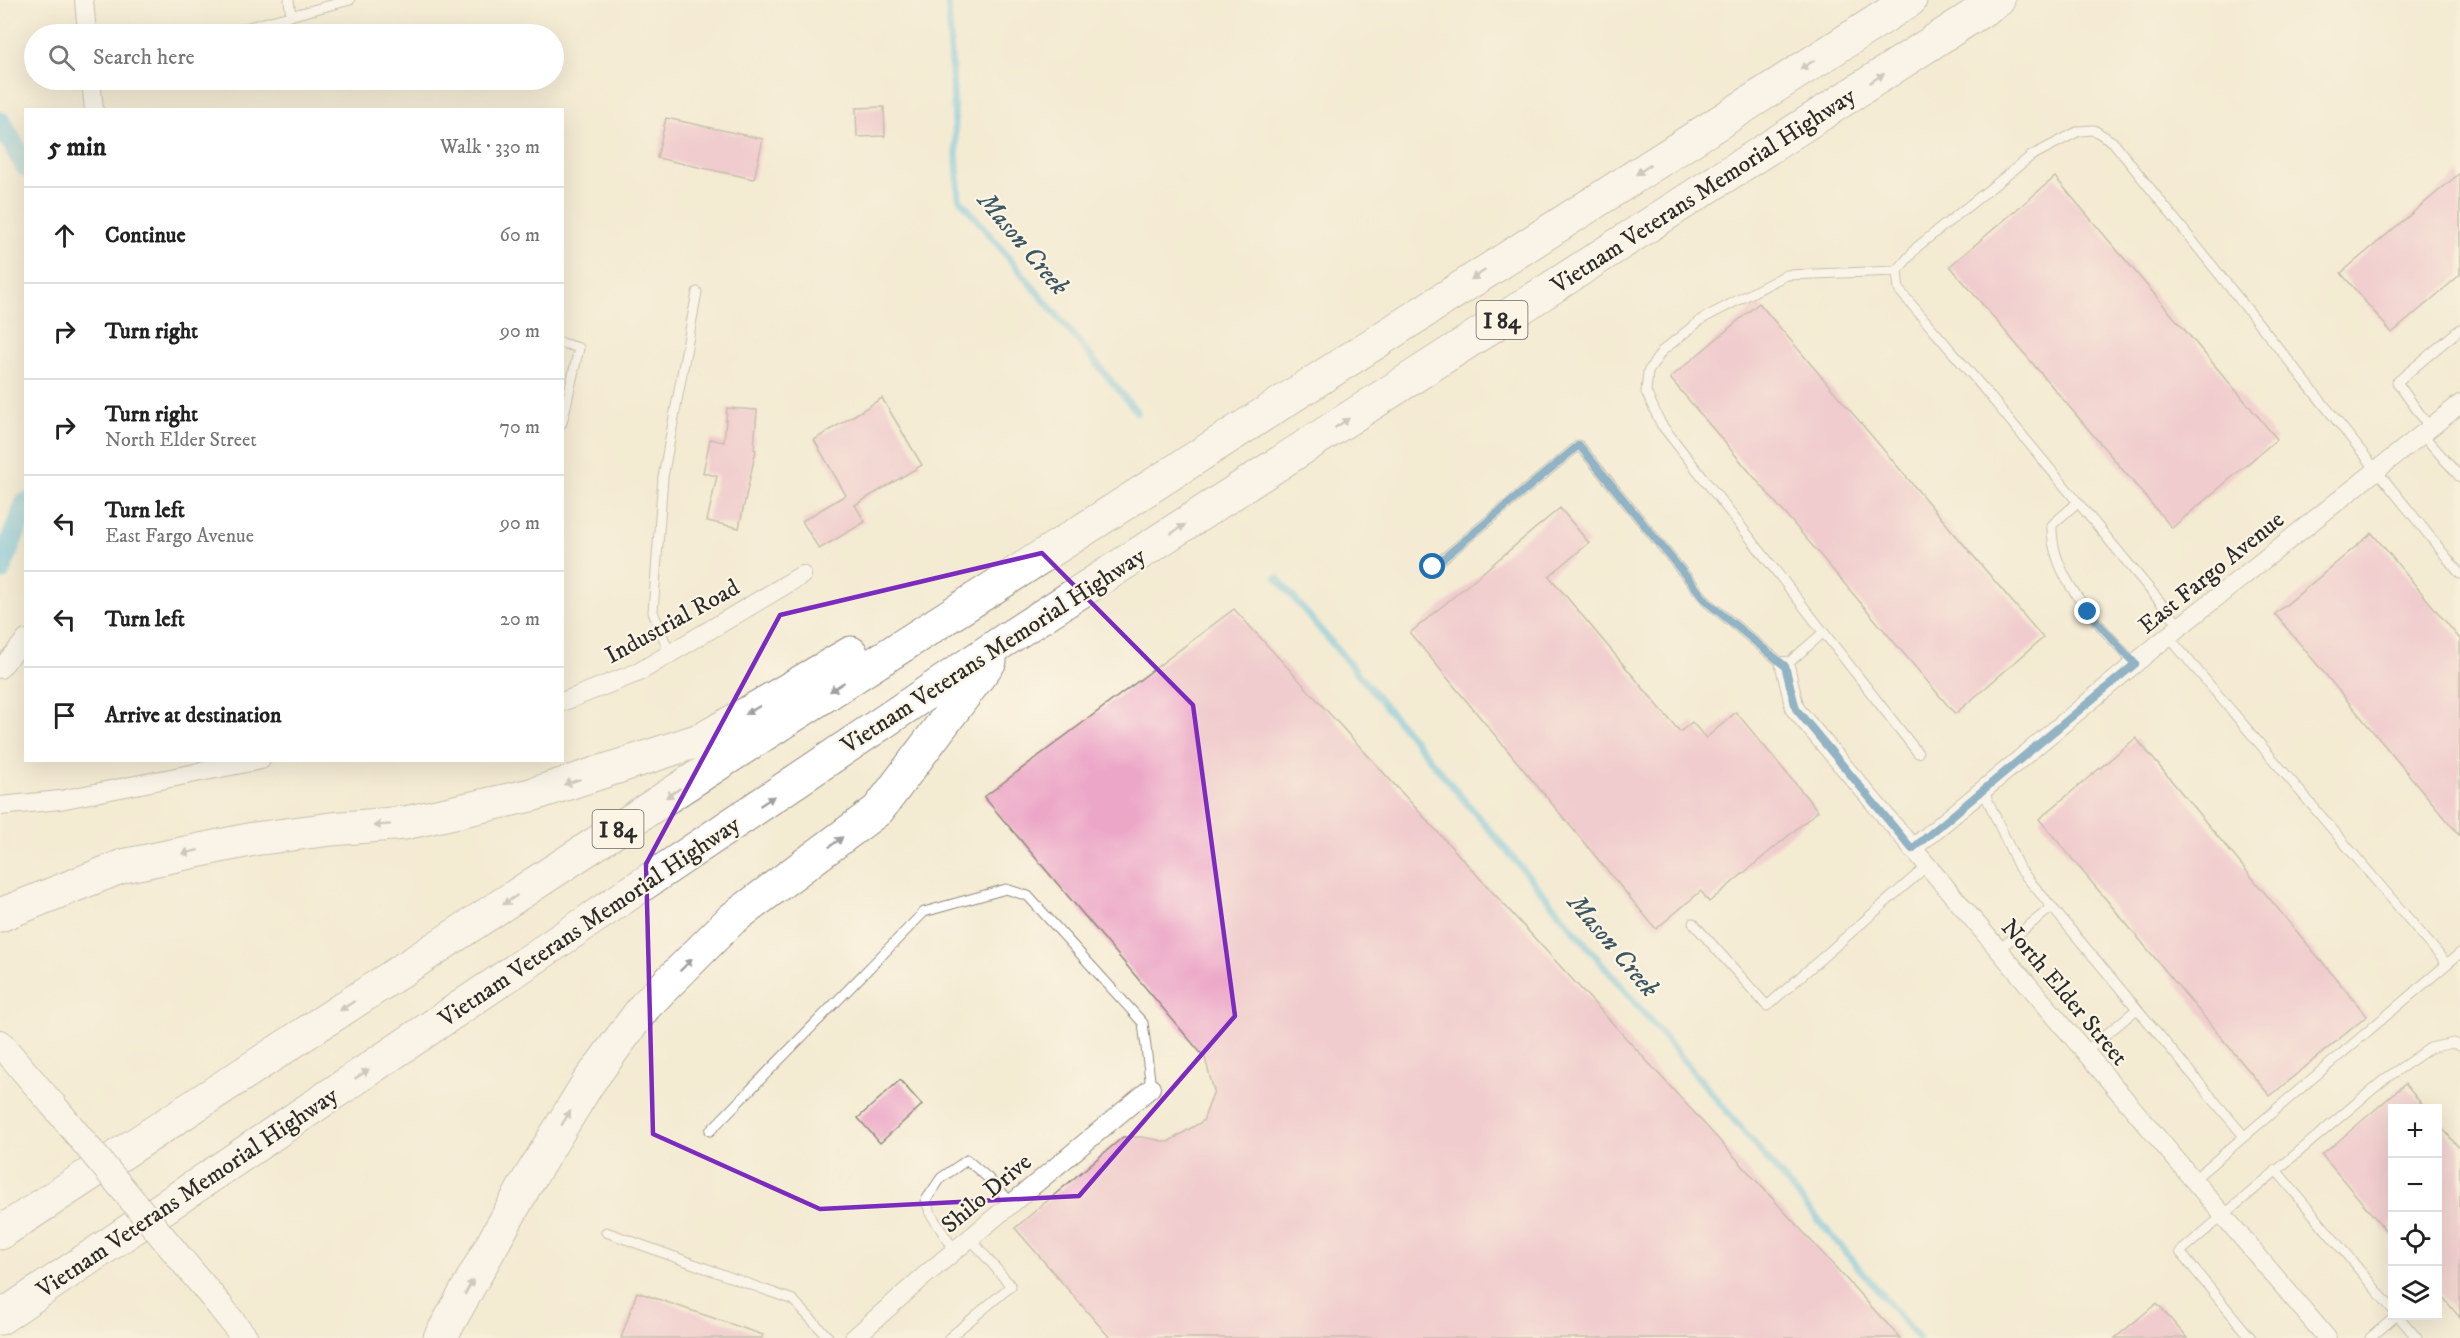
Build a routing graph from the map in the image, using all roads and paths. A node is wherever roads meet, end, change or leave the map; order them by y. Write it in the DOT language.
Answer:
graph roads {
  1 [pos="84,0"];
  2 [pos="289,0"];
  3 [pos="350,0"];
  4 [pos="1910,0"];
  5 [pos="1998,0"];
  6 [pos="291,16"];
  7 [pos="86,24"];
  8 [pos="260,24"];
  9 [pos="92,90"];
  10 [pos="94,108"];
  11 [pos="1897,271"];
  12 [pos="697,292"];
  13 [pos="2460,329"];
  14 [pos="564,344"];
  15 [pos="2460,404"];
  16 [pos="564,414"];
  17 [pos="1239,428"];
  18 [pos="2426,431"];
  19 [pos="2376,471"];
  20 [pos="2460,477"];
  21 [pos="2078,502"];
  22 [pos="1433,567"];
  23 [pos="2460,574"];
  24 [pos="802,575"];
  25 [pos="1824,632"];
  26 [pos="2175,632"];
  27 [pos="1005,640"];
  28 [pos="24,641"];
  29 [pos="670,654"];
  30 [pos="2135,664"];
  31 [pos="1785,666"];
  32 [pos="0,669"];
  33 [pos="564,701"];
  34 [pos="1918,753"];
  35 [pos="251,762"];
  36 [pos="1983,790"];
  37 [pos="0,806"];
  38 [pos="1912,849"];
  39 [pos="1927,866"];
  40 [pos="2052,907"];
  41 [pos="0,915"];
  42 [pos="1693,923"];
  43 [pos="1998,951"];
  44 [pos="2460,953"];
  45 [pos="2447,964"];
  46 [pos="2137,1009"];
  47 [pos="0,1043"];
  48 [pos="2460,1046"];
  49 [pos="2085,1052"];
  50 [pos="1150,1088"];
  51 [pos="710,1131"];
  52 [pos="2243,1135"];
  53 [pos="2276,1170"];
  54 [pos="2193,1180"];
  55 [pos="1012,1203"];
  56 [pos="2223,1215"];
  57 [pos="606,1232"];
  58 [pos="0,1233"];
  59 [pos="970,1238"];
  60 [pos="955,1251"];
  61 [pos="2388,1304"];
  62 [pos="0,1318"];
  63 [pos="2392,1320"];
  64 [pos="2401,1320"];
  65 [pos="245,1338"];
  66 [pos="440,1338"];
  67 [pos="829,1338"];
  68 [pos="854,1338"];
  69 [pos="949,1338"];
  70 [pos="2251,1338"];
  71 [pos="2327,1338"];
  72 [pos="2370,1338"];
  73 [pos="2417,1338"];
  1 -- 7 [label="street"];
  2 -- 6 [label="lane"];
  3 -- 6 [label="lane"];
  4 -- 17 [label="highway, Vietnam Veterans Memorial Highway / I 84, one-way"];
  27 -- 5 [label="highway, Vietnam Veterans Memorial Highway / I 84, one-way"];
  6 -- 8 [label="lane"];
  9 -- 10 [label="street"];
  11 -- 19 [label="lane"];
  11 -- 21 [label="lane"];
  11 -- 25 [label="lane"];
  12 -- 29 [label="lane"];
  13 -- 18 [label="lane"];
  14 -- 16 [label="lane"];
  15 -- 18 [label="street, East Fargo Avenue"];
  17 -- 41 [label="highway, one-way"];
  17 -- 58 [label="highway, Vietnam Veterans Memorial Highway / I 84, one-way"];
  18 -- 19 [label="street, East Fargo Avenue"];
  18 -- 20 [label="lane"];
  19 -- 23 [label="lane"];
  19 -- 26 [label="street, East Fargo Avenue"];
  21 -- 26 [label="lane"];
  21 -- 30 [label="lane"];
  22 -- 31 [label="lane"];
  24 -- 29 [label="street, Industrial Road"];
  25 -- 31 [label="lane"];
  25 -- 34 [label="lane"];
  26 -- 30 [label="street, East Fargo Avenue"];
  26 -- 45 [label="lane"];
  62 -- 27 [label="highway, Vietnam Veterans Memorial Highway / I 84, one-way"];
  66 -- 27 [label="highway, one-way"];
  28 -- 32 [label="street"];
  29 -- 33 [label="street, Industrial Road"];
  30 -- 36 [label="street, East Fargo Avenue"];
  31 -- 38 [label="street, North Elder Street"];
  35 -- 37 [label="street"];
  36 -- 38 [label="street, East Fargo Avenue"];
  36 -- 40 [label="lane"];
  38 -- 39 [label="street, North Elder Street"];
  39 -- 42 [label="lane"];
  39 -- 43 [label="street, North Elder Street"];
  40 -- 43 [label="lane"];
  40 -- 46 [label="lane"];
  43 -- 49 [label="street, North Elder Street"];
  44 -- 45 [label="lane"];
  45 -- 52 [label="lane"];
  46 -- 49 [label="lane"];
  46 -- 52 [label="lane"];
  47 -- 65 [label="main road, bridge"];
  48 -- 53 [label="lane"];
  49 -- 54 [label="street, North Elder Street"];
  50 -- 51 [label="lane"];
  50 -- 55 [label="street, Shilo Drive"];
  52 -- 54 [label="lane"];
  53 -- 56 [label="lane"];
  53 -- 61 [label="lane"];
  54 -- 56 [label="street, North Elder Street"];
  55 -- 59 [label="street, Shilo Drive"];
  55 -- 60 [label="lane"];
  56 -- 70 [label="lane"];
  56 -- 71 [label="street, North Elder Street"];
  57 -- 67 [label="lane"];
  59 -- 60 [label="street, Shilo Drive"];
  59 -- 69 [label="lane"];
  60 -- 68 [label="street, Shilo Drive"];
  63 -- 72 [label="lane"];
  64 -- 73 [label="lane"];
}
